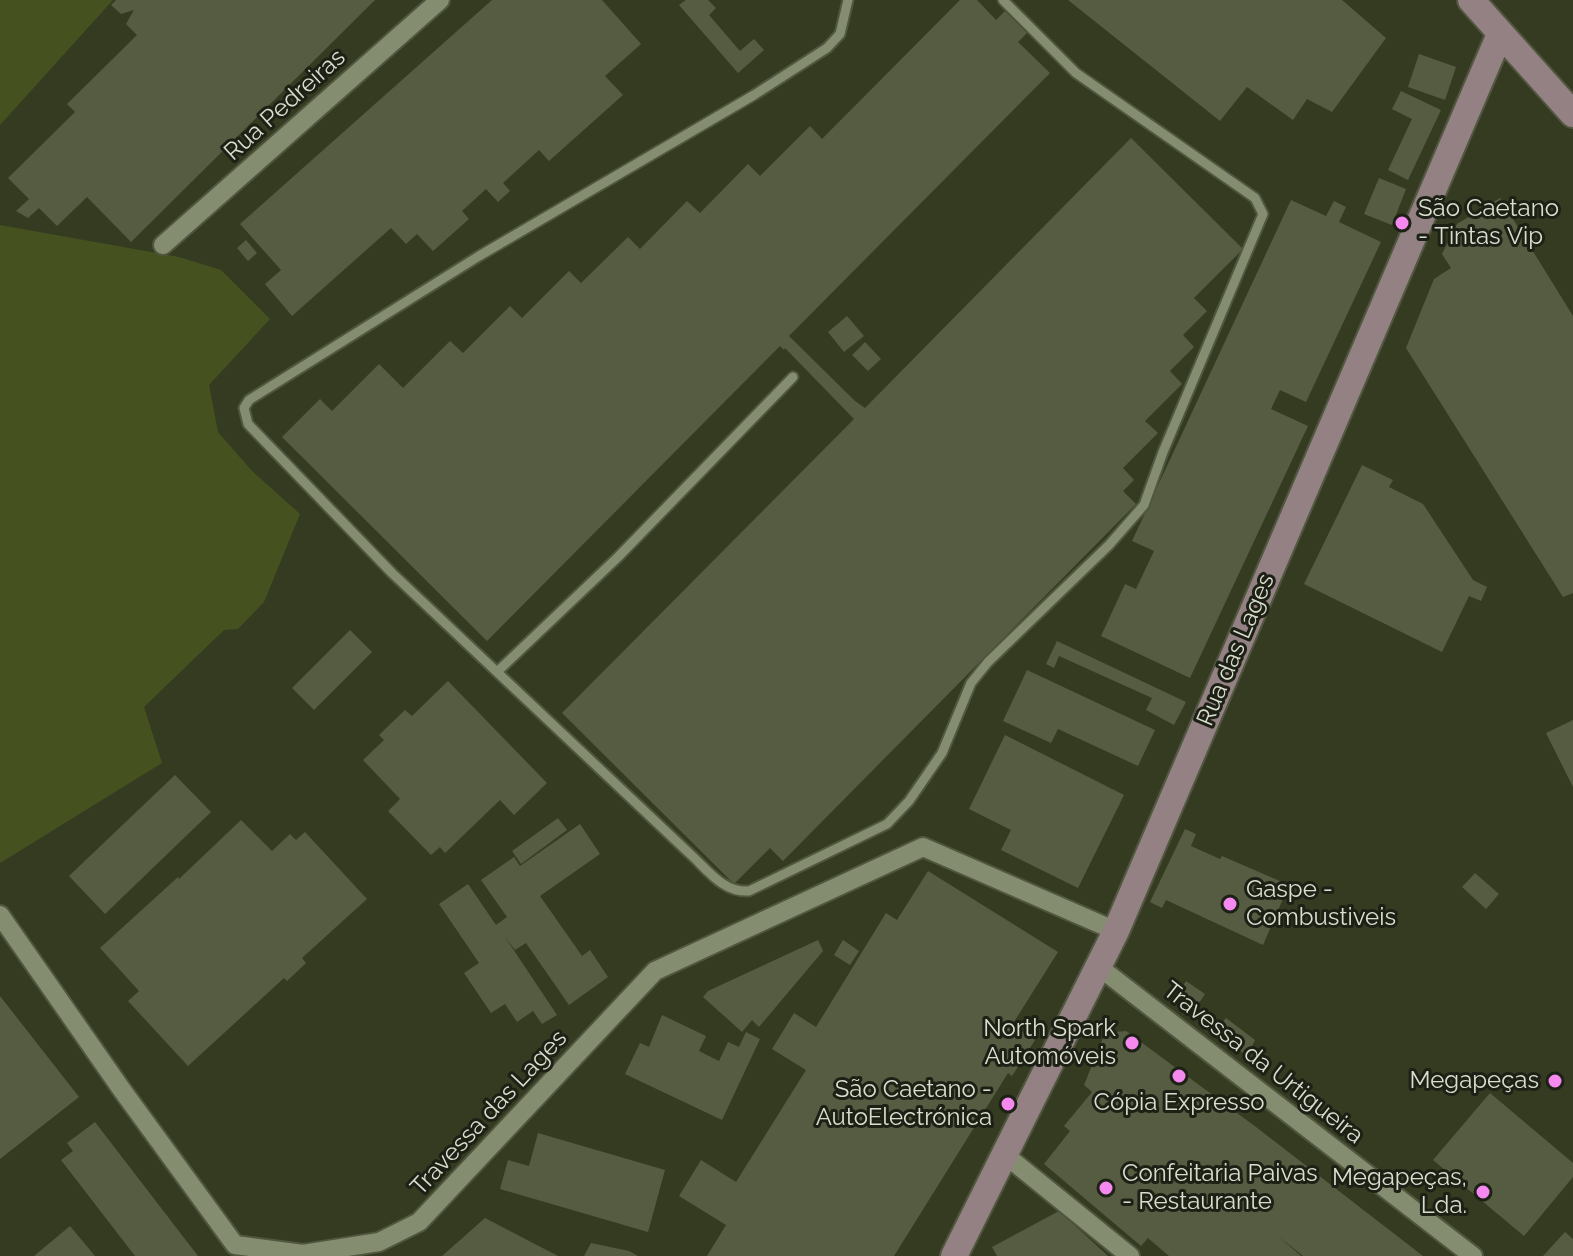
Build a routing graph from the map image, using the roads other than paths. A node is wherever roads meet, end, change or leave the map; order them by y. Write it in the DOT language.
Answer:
graph roads {
  1 [pos="440,0"];
  2 [pos="848,0"];
  3 [pos="1003,0"];
  4 [pos="1471,0"];
  5 [pos="1500,34"];
  6 [pos="1573,114"];
  7 [pos="163,245"];
  8 [pos="793,377"];
  9 [pos="497,672"];
  10 [pos="0,915"];
  11 [pos="1116,931"];
  12 [pos="1099,967"];
  13 [pos="1004,1154"];
  14 [pos="235,1251"];
  15 [pos="954,1256"];
  16 [pos="1130,1256"];
  17 [pos="1473,1256"];
  1 -- 7 [label="street, Rua Pedreiras"];
  2 -- 9 [label="lane"];
  3 -- 9 [label="lane"];
  4 -- 5 [label="main road"];
  5 -- 6 [label="main road"];
  5 -- 11 [label="main road, Rua das Lages"];
  8 -- 9 [label="lane"];
  10 -- 14 [label="street, Travessa das Lages"];
  11 -- 12 [label="main road, Rua das Lages"];
  11 -- 14 [label="street, Travessa das Lages"];
  12 -- 13 [label="main road, Rua das Lages"];
  12 -- 17 [label="street, Travessa da Urtigueira"];
  13 -- 15 [label="main road, Rua das Lages"];
  13 -- 16 [label="street"];
}
